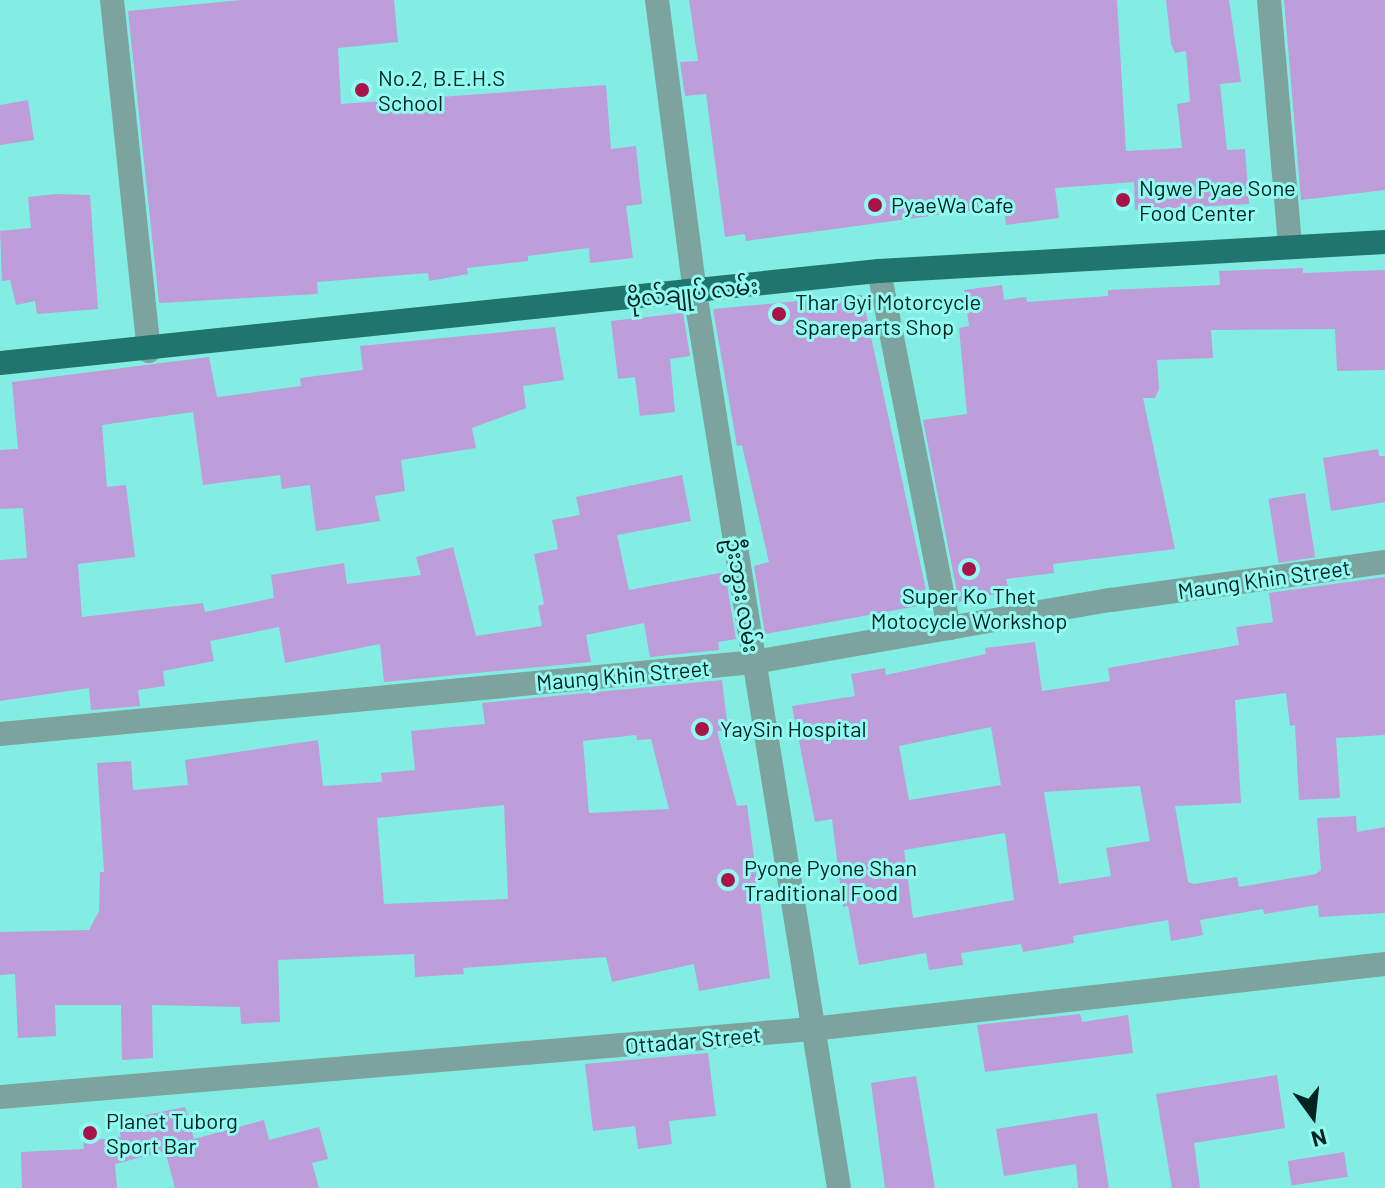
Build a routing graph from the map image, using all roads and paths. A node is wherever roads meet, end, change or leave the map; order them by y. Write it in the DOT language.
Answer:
graph roads {
  1 [pos="112,0"];
  2 [pos="657,0"];
  3 [pos="1269,0"];
  4 [pos="1385,242"];
  5 [pos="1290,244"];
  6 [pos="879,271"];
  7 [pos="695,292"];
  8 [pos="149,351"];
  9 [pos="0,363"];
  10 [pos="1385,562"];
  11 [pos="949,628"];
  12 [pos="754,662"];
  13 [pos="0,734"];
  14 [pos="1385,964"];
  15 [pos="812,1029"];
  16 [pos="0,1097"];
  17 [pos="839,1188"];
  1 -- 8 [label="street"];
  2 -- 7 [label="street, ဦးဘွား လမ်း"];
  3 -- 5 [label="street"];
  4 -- 5 [label="main road, ဗိုလ်ချုပ် လမ်း"];
  5 -- 6 [label="main road, ဗိုလ်ချုပ် လမ်း"];
  6 -- 7 [label="main road, ဗိုလ်ချုပ် လမ်း"];
  6 -- 11 [label="street"];
  7 -- 8 [label="main road, ဗိုလ်ချုပ် လမ်း"];
  7 -- 12 [label="street, ဦးဘွား လမ်း"];
  8 -- 9 [label="main road, ဗိုလ်ချုပ် လမ်း"];
  10 -- 11 [label="street, Maung Khin Street"];
  11 -- 12 [label="street, Maung Khin Street"];
  12 -- 13 [label="street, Maung Khin Street"];
  12 -- 15 [label="street, ဦးဘွား လမ်း"];
  14 -- 15 [label="street, Ottadar Street"];
  15 -- 16 [label="street, Ottadar Street"];
  15 -- 17 [label="street, ဦးဘွား လမ်း"];
}
